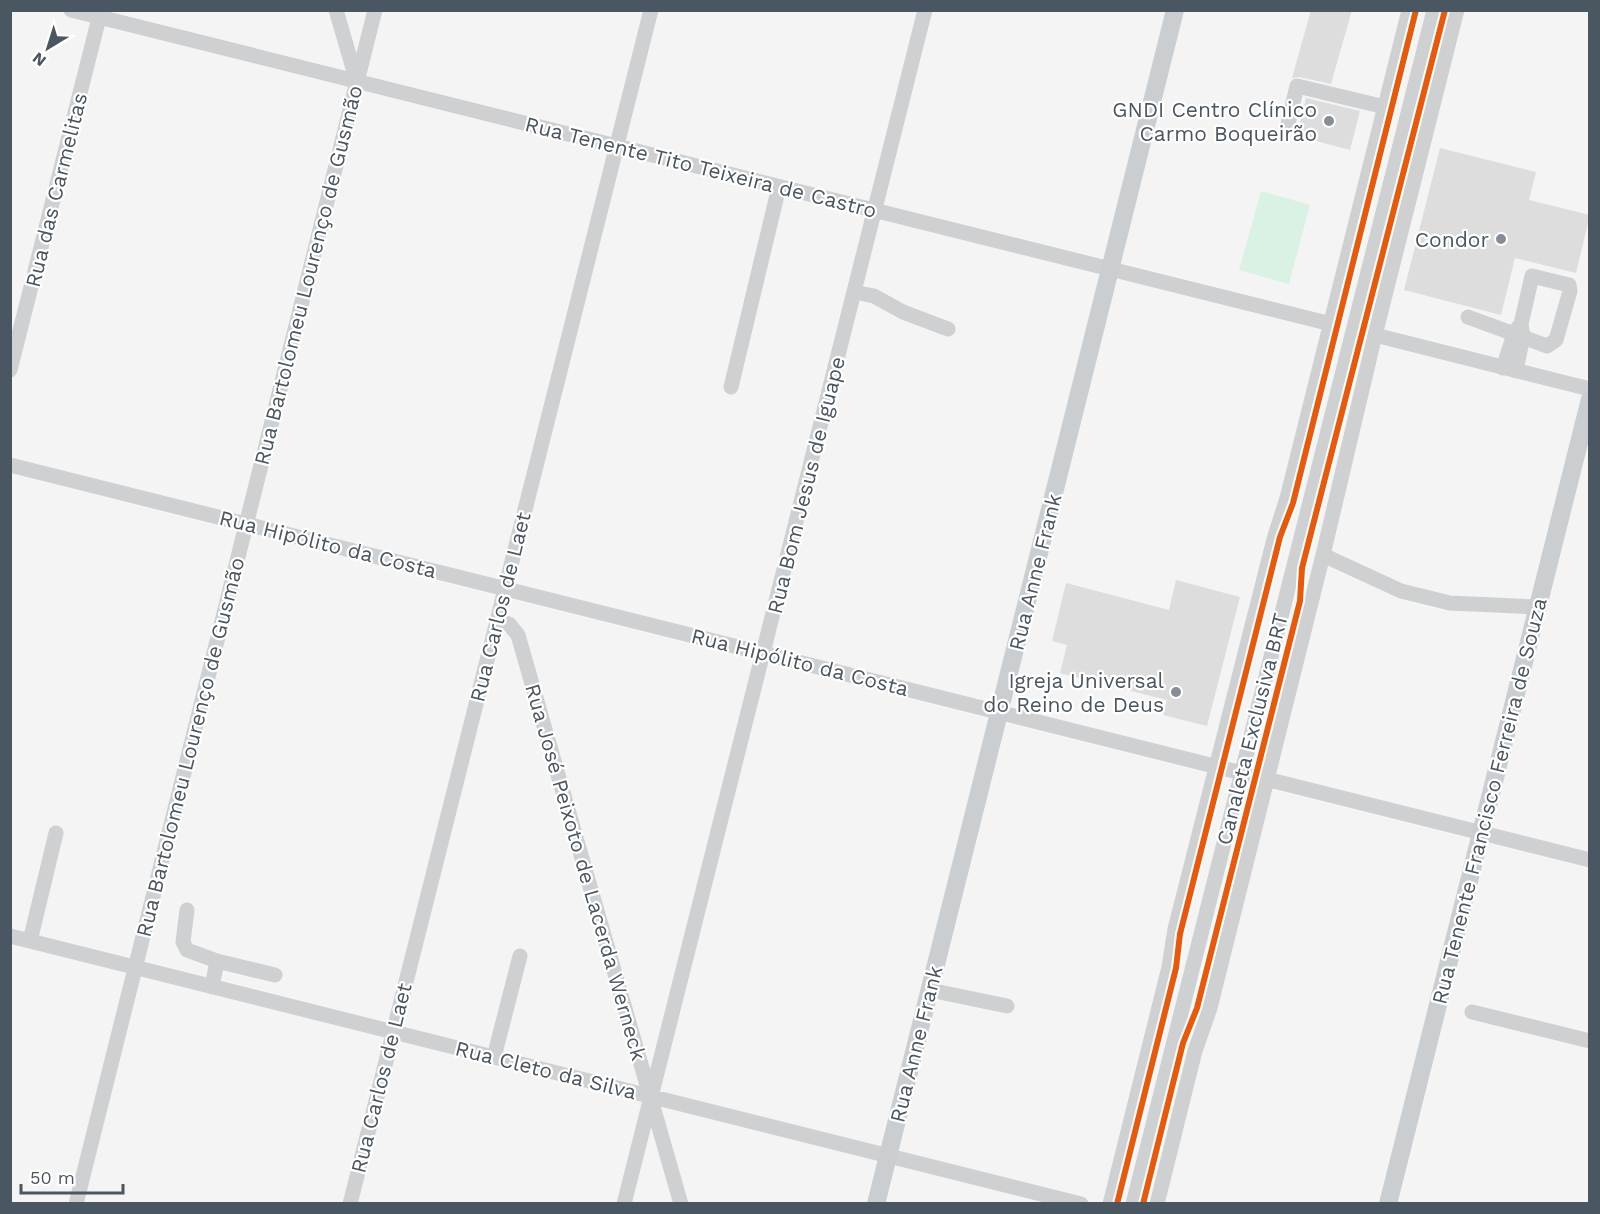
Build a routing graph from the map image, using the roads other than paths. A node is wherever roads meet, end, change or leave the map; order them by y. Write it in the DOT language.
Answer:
graph roads {
  1 [pos="71,10"];
  2 [pos="336,10"];
  3 [pos="375,10"];
  4 [pos="651,10"];
  5 [pos="925,10"];
  6 [pos="1175,10"];
  7 [pos="1409,10"];
  8 [pos="1434,10"];
  9 [pos="1457,10"];
  10 [pos="100,14"];
  11 [pos="357,82"];
  12 [pos="1384,107"];
  13 [pos="1288,124"];
  14 [pos="616,146"];
  15 [pos="779,187"];
  16 [pos="875,211"];
  17 [pos="1110,270"];
  18 [pos="854,292"];
  19 [pos="1468,317"];
  20 [pos="1330,324"];
  21 [pos="948,329"];
  22 [pos="1375,335"];
  23 [pos="1510,369"];
  24 [pos="10,370"];
  25 [pos="731,387"];
  26 [pos="1590,389"];
  27 [pos="1590,399"];
  28 [pos="10,465"];
  29 [pos="246,524"];
  30 [pos="1323,555"];
  31 [pos="505,588"];
  32 [pos="1538,607"];
  33 [pos="497,620"];
  34 [pos="763,653"];
  35 [pos="999,712"];
  36 [pos="1216,766"];
  37 [pos="1241,772"];
  38 [pos="1266,779"];
  39 [pos="1481,832"];
  40 [pos="56,833"];
  41 [pos="1590,860"];
  42 [pos="187,910"];
  43 [pos="10,936"];
  44 [pos="30,941"];
  45 [pos="520,956"];
  46 [pos="217,961"];
  47 [pos="135,968"];
  48 [pos="274,975"];
  49 [pos="212,987"];
  50 [pos="930,990"];
  51 [pos="1007,1006"];
  52 [pos="1473,1012"];
  53 [pos="393,1032"];
  54 [pos="1590,1041"];
  55 [pos="494,1057"];
  56 [pos="651,1097"];
  57 [pos="888,1155"];
  58 [pos="76,1203"];
  59 [pos="350,1203"];
  60 [pos="624,1203"];
  61 [pos="681,1203"];
  62 [pos="876,1203"];
  63 [pos="1081,1203"];
  64 [pos="1110,1203"];
  65 [pos="1133,1203"];
  66 [pos="1157,1203"];
  67 [pos="1388,1203"];
  1 -- 10 [label="street, Rua Tenente Tito Teixeira de Castro"];
  2 -- 11 [label="street"];
  3 -- 11 [label="street, Rua Bartolomeu Lourenço de Gusmão"];
  4 -- 14 [label="street, Rua Carlos de Laet"];
  5 -- 16 [label="street, Rua Bom Jesus de Iguape"];
  6 -- 17 [label="main road, Rua Anne Frank"];
  7 -- 12 [label="street"];
  8 -- 37 [label="street, Canaleta Exclusiva BRT"];
  9 -- 22 [label="street"];
  10 -- 11 [label="street, Rua Tenente Tito Teixeira de Castro"];
  10 -- 24 [label="street, Rua das Carmelitas"];
  11 -- 14 [label="street, Rua Tenente Tito Teixeira de Castro"];
  11 -- 29 [label="street, Rua Bartolomeu Lourenço de Gusmão"];
  12 -- 13 [label="street"];
  12 -- 20 [label="street"];
  14 -- 15 [label="street, Rua Tenente Tito Teixeira de Castro"];
  14 -- 31 [label="street, Rua Carlos de Laet"];
  15 -- 16 [label="street, Rua Tenente Tito Teixeira de Castro"];
  15 -- 25 [label="street"];
  16 -- 17 [label="street, Rua Tenente Tito Teixeira de Castro"];
  16 -- 18 [label="street, Rua Bom Jesus de Iguape"];
  17 -- 20 [label="street, Rua Tenente Tito Teixeira de Castro"];
  17 -- 35 [label="main road, Rua Anne Frank"];
  18 -- 21 [label="street"];
  18 -- 34 [label="street, Rua Bom Jesus de Iguape"];
  19 -- 23 [label="street"];
  20 -- 36 [label="street"];
  22 -- 23 [label="street"];
  22 -- 30 [label="street"];
  23 -- 26 [label="street"];
  27 -- 32 [label="main road, Rua Tenente Francisco Ferreira de Souza"];
  28 -- 29 [label="street, Rua Hipólito da Costa"];
  29 -- 31 [label="street, Rua Hipólito da Costa"];
  29 -- 47 [label="street, Rua Bartolomeu Lourenço de Gusmão"];
  30 -- 32 [label="street"];
  30 -- 38 [label="street"];
  31 -- 33 [label="street, Rua Carlos de Laet"];
  31 -- 34 [label="street, Rua Hipólito da Costa"];
  32 -- 39 [label="main road, Rua Tenente Francisco Ferreira de Souza"];
  33 -- 53 [label="street, Rua Carlos de Laet"];
  33 -- 56 [label="street, Rua José Peixoto de Lacerda Werneck"];
  34 -- 35 [label="street, Rua Hipólito da Costa"];
  34 -- 56 [label="street, Rua Bom Jesus de Iguape"];
  35 -- 36 [label="street, Rua Hipólito da Costa"];
  35 -- 50 [label="main road, Rua Anne Frank"];
  36 -- 37 [label="street, Rua Hipólito da Costa"];
  36 -- 64 [label="street"];
  37 -- 38 [label="street, Rua Hipólito da Costa"];
  37 -- 65 [label="street, Canaleta Exclusiva BRT"];
  38 -- 39 [label="street, Rua Hipólito da Costa"];
  38 -- 66 [label="street"];
  39 -- 41 [label="street, Rua Hipólito da Costa"];
  39 -- 67 [label="main road, Rua Tenente Francisco Ferreira de Souza"];
  40 -- 44 [label="street"];
  42 -- 46 [label="street"];
  43 -- 44 [label="street, Rua Cleto da Silva"];
  44 -- 47 [label="street, Rua Cleto da Silva"];
  45 -- 55 [label="street"];
  46 -- 48 [label="street"];
  46 -- 49 [label="street"];
  47 -- 49 [label="street, Rua Cleto da Silva"];
  47 -- 58 [label="street, Rua Bartolomeu Lourenço de Gusmão"];
  49 -- 53 [label="street, Rua Cleto da Silva"];
  50 -- 51 [label="street"];
  50 -- 57 [label="main road, Rua Anne Frank"];
  52 -- 54 [label="street"];
  53 -- 55 [label="street, Rua Cleto da Silva"];
  53 -- 59 [label="street, Rua Carlos de Laet"];
  55 -- 56 [label="street, Rua Cleto da Silva"];
  56 -- 57 [label="street, Rua Cleto da Silva"];
  56 -- 60 [label="street, Rua Bom Jesus de Iguape"];
  56 -- 61 [label="street, Rua José Peixoto de Lacerda Werneck"];
  57 -- 62 [label="main road, Rua Anne Frank"];
  57 -- 63 [label="street, Rua Cleto da Silva"];
}
